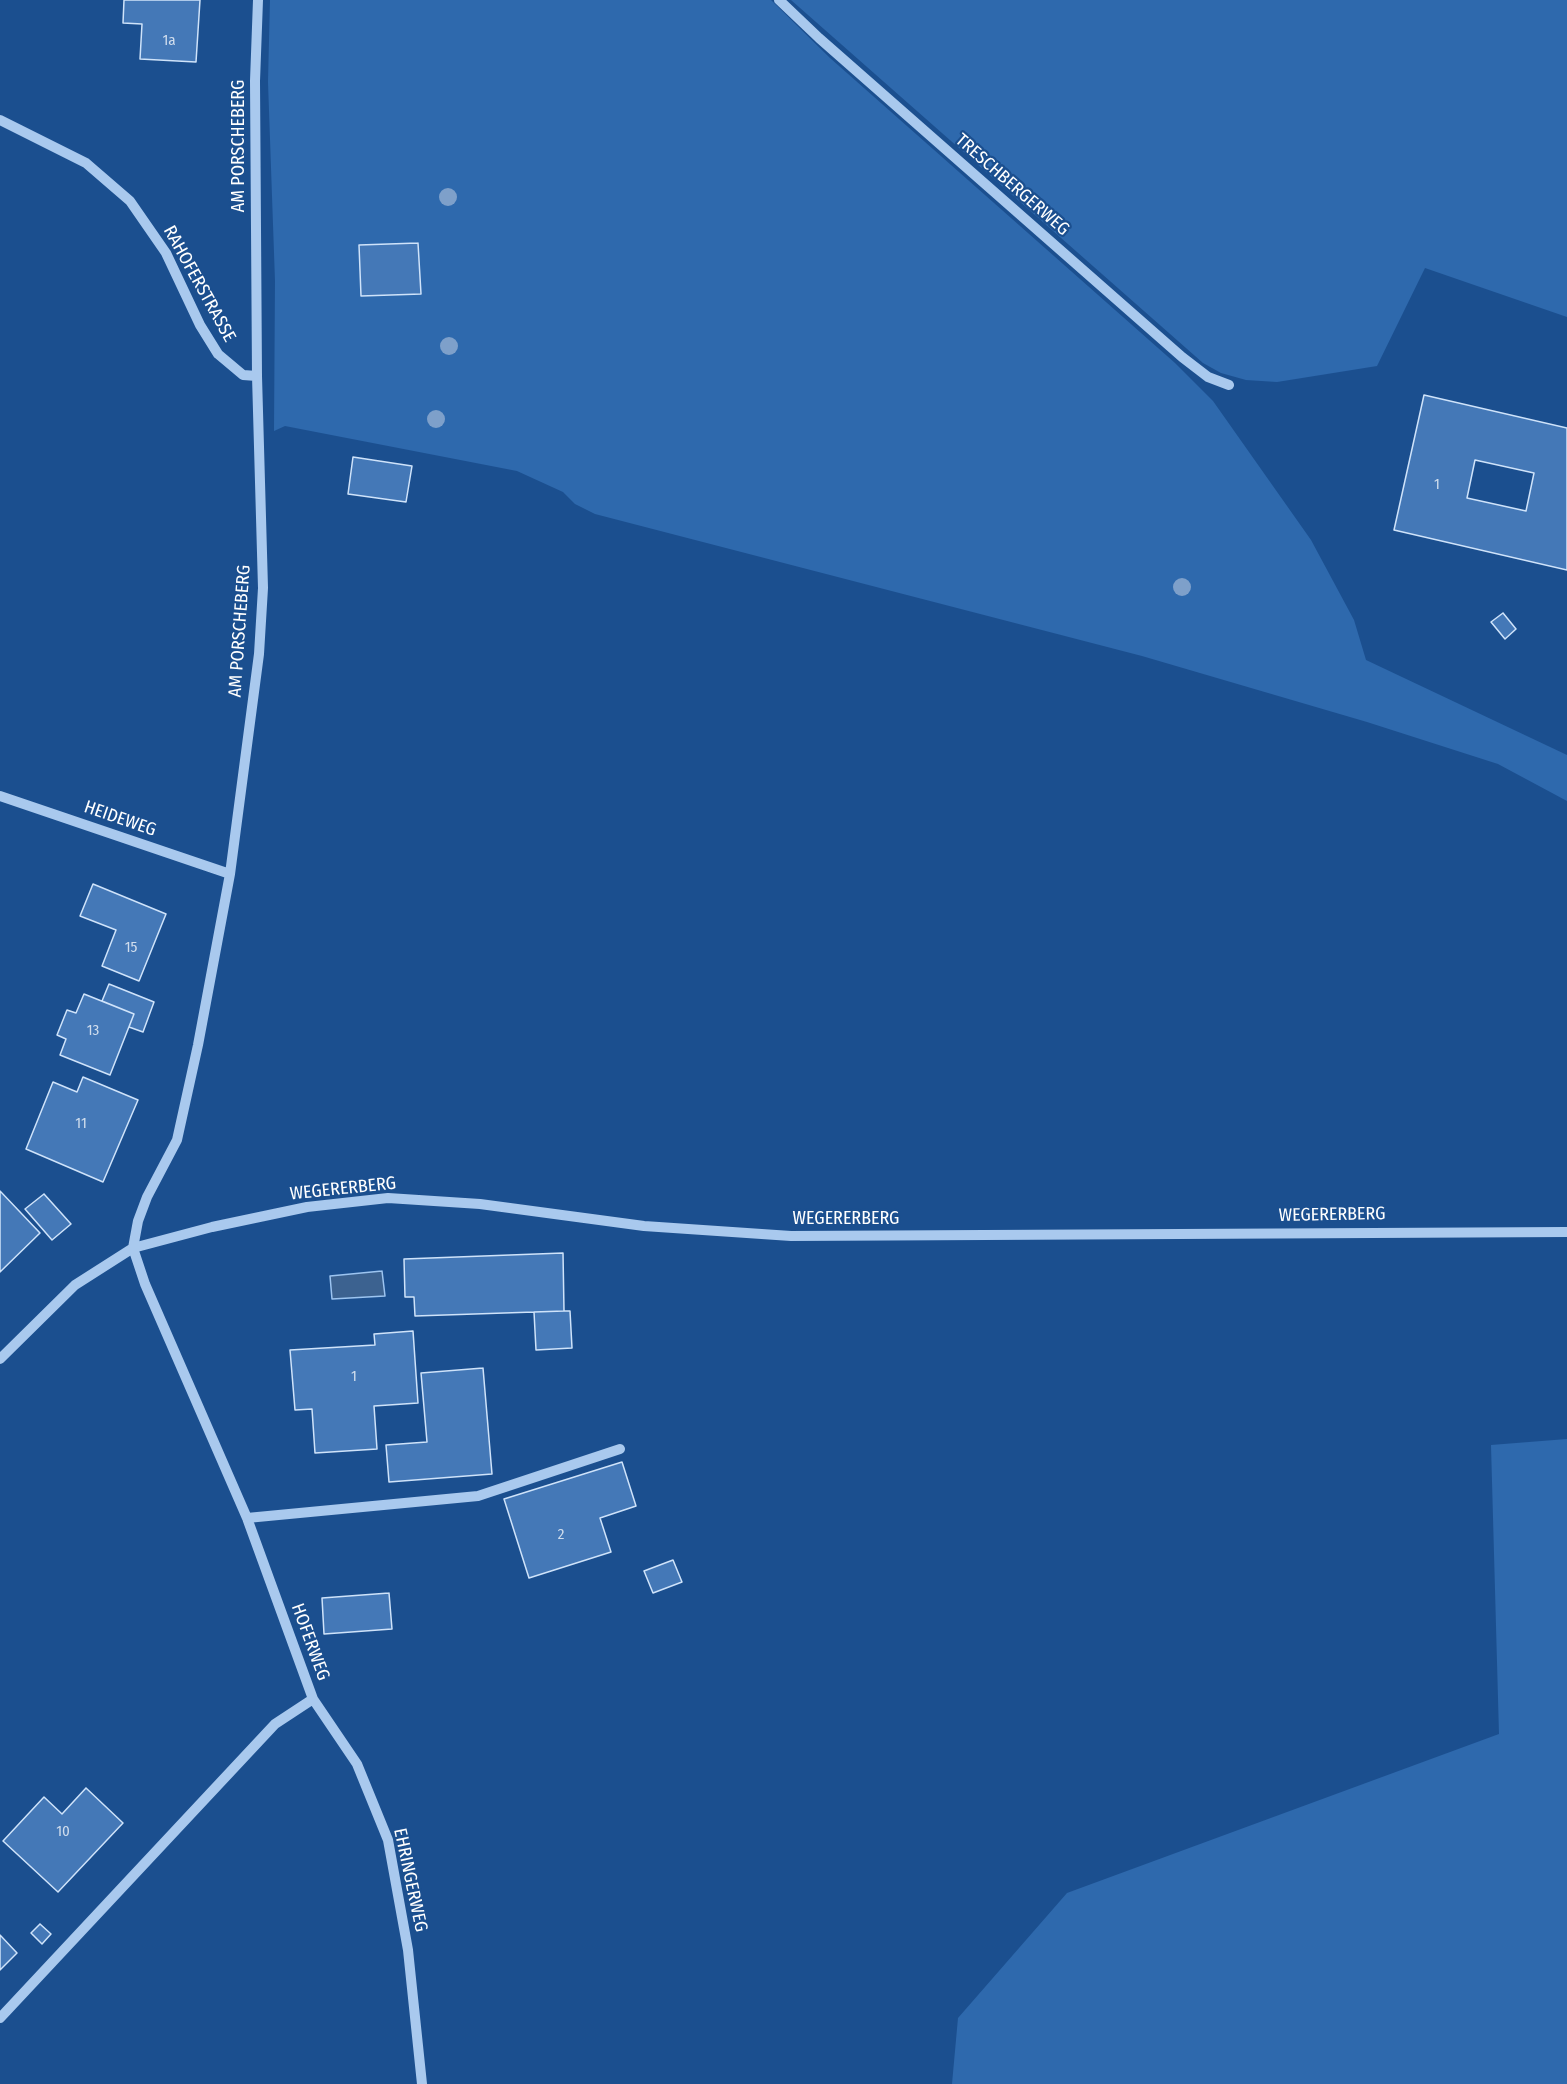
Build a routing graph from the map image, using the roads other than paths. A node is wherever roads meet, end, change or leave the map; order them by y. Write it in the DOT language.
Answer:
graph roads {
  1 [pos="258,0"];
  2 [pos="779,0"];
  3 [pos="0,120"];
  4 [pos="257,376"];
  5 [pos="1229,385"];
  6 [pos="0,796"];
  7 [pos="230,874"];
  8 [pos="1567,1232"];
  9 [pos="133,1248"];
  10 [pos="0,1359"];
  11 [pos="620,1449"];
  12 [pos="248,1518"];
  13 [pos="314,1699"];
  14 [pos="0,2018"];
  15 [pos="422,2084"];
  1 -- 4 [label="street, AM PORSCHEBERG"];
  2 -- 5 [label="street, TRESCHBERGERWEG"];
  3 -- 4 [label="street, RAHOFERSTRASSE"];
  4 -- 7 [label="street, AM PORSCHEBERG"];
  6 -- 7 [label="street, HEIDEWEG"];
  7 -- 9 [label="street, AM PORSCHEBERG"];
  8 -- 9 [label="street, WEGERERBERG"];
  9 -- 10 [label="street, WEGERERBERG"];
  9 -- 12 [label="street, HOFERWEG"];
  11 -- 12 [label="street"];
  12 -- 13 [label="street, HOFERWEG"];
  13 -- 14 [label="street, HOFERWEG"];
  13 -- 15 [label="street, EHRINGERWEG"];
}
